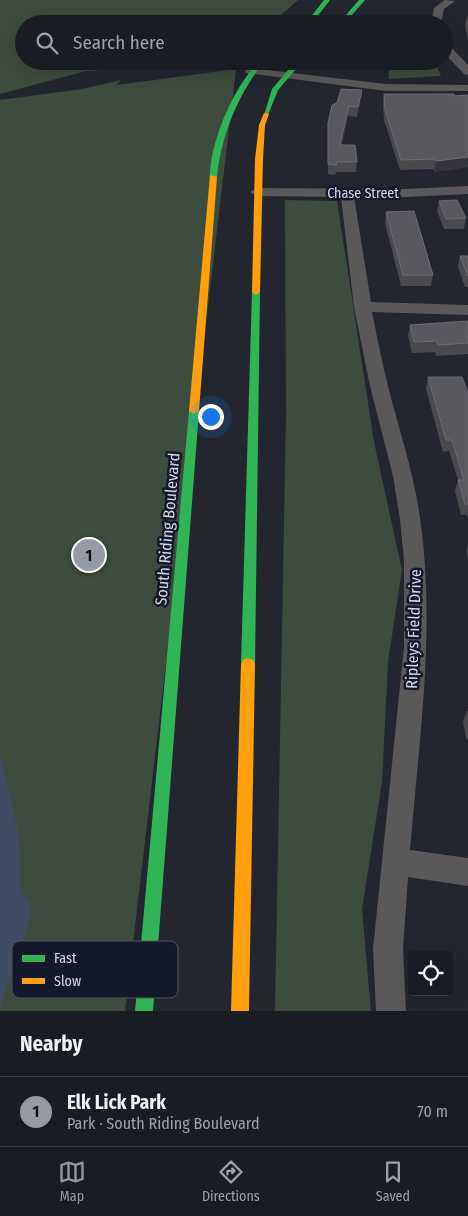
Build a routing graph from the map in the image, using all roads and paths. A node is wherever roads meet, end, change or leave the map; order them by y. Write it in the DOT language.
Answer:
graph roads {
  1 [pos="327,0"];
  2 [pos="362,0"];
  3 [pos="450,1"];
  4 [pos="315,15"];
  5 [pos="349,15"];
  6 [pos="438,15"];
  7 [pos="453,56"];
  8 [pos="292,70"];
  9 [pos="250,71"];
  10 [pos="468,72"];
  11 [pos="287,76"];
  12 [pos="468,88"];
  13 [pos="468,190"];
  14 [pos="257,192"];
  15 [pos="347,192"];
  16 [pos="362,307"];
  17 [pos="468,310"];
  18 [pos="395,861"];
  19 [pos="468,872"];
  20 [pos="150,941"];
  21 [pos="145,998"];
  22 [pos="144,1011"];
  23 [pos="240,1011"];
  24 [pos="391,1011"];
  1 -- 4 [label="street"];
  2 -- 5 [label="street"];
  3 -- 6 [label="street"];
  7 -- 10 [label="street"];
  8 -- 11 [label="street"];
  9 -- 11 [label="street"];
  9 -- 20 [label="street, South Riding Boulevard"];
  11 -- 12 [label="street"];
  11 -- 14 [label="street"];
  13 -- 15 [label="street, Chase Street"];
  14 -- 15 [label="street, Chase Street"];
  14 -- 23 [label="street"];
  15 -- 16 [label="street, Ripleys Field Drive"];
  16 -- 17 [label="street"];
  16 -- 18 [label="street, Ripleys Field Drive"];
  18 -- 19 [label="street"];
  18 -- 24 [label="street, Ripleys Field Drive"];
  21 -- 22 [label="street, South Riding Boulevard"];
}
